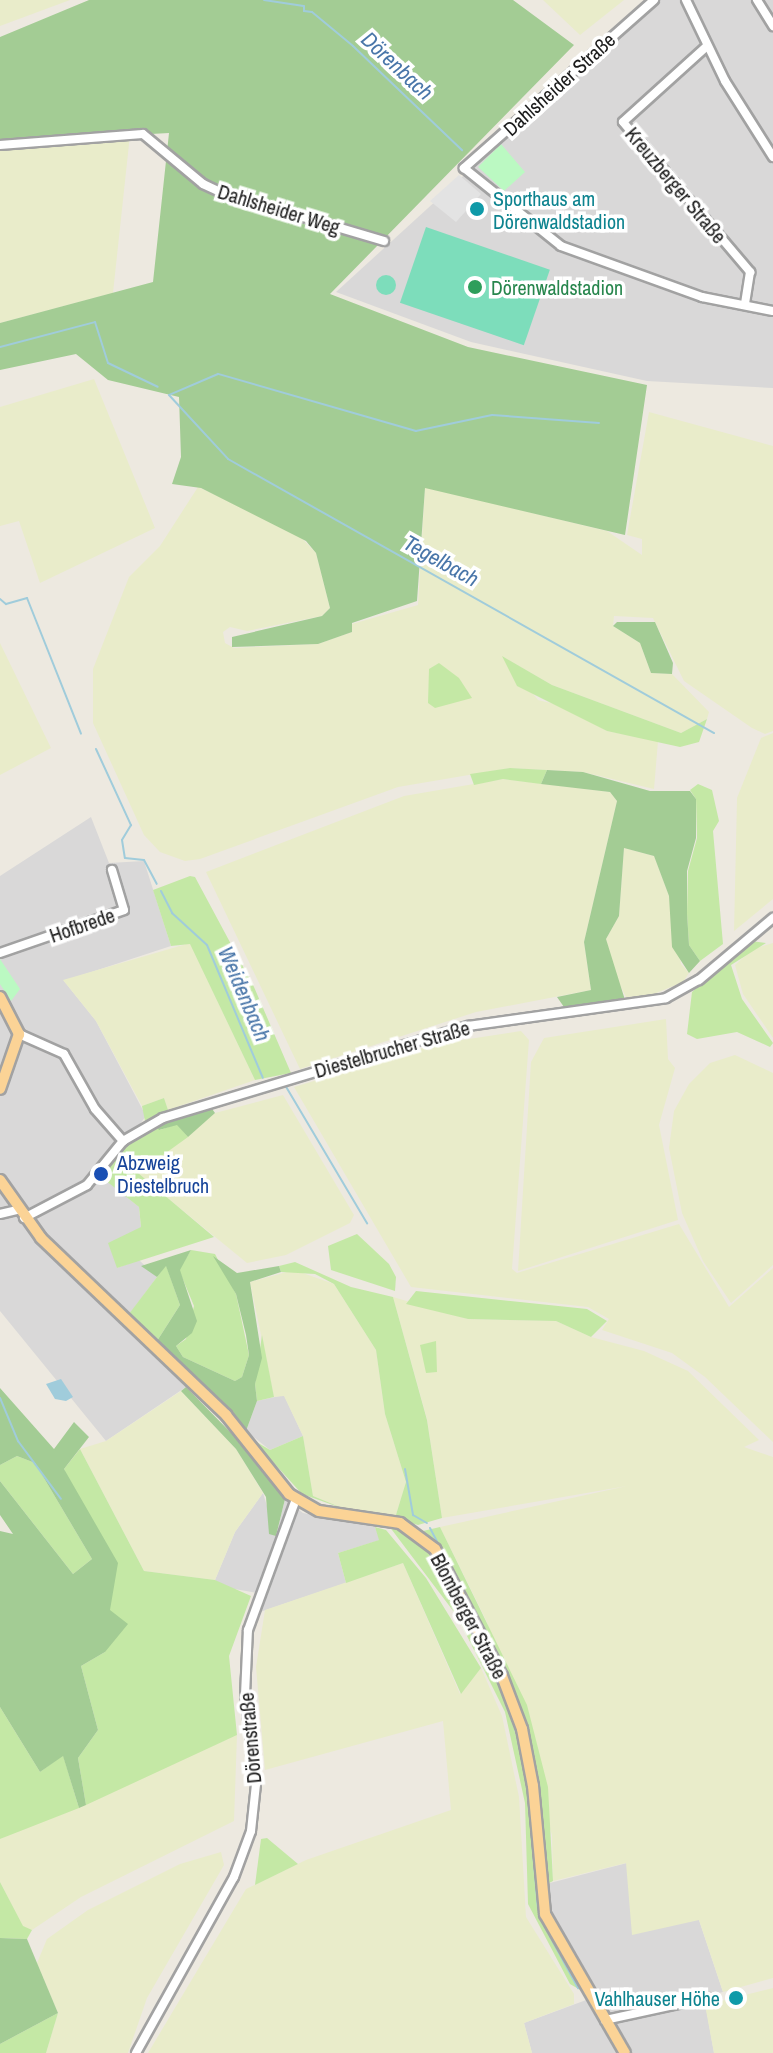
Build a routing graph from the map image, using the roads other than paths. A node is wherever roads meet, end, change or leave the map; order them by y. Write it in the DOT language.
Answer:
graph roads {
  1 [pos="654,0"];
  2 [pos="686,0"];
  3 [pos="757,0"];
  4 [pos="773,26"];
  5 [pos="707,46"];
  6 [pos="0,145"];
  7 [pos="773,157"];
  8 [pos="384,241"];
  9 [pos="745,305"];
  10 [pos="773,311"];
  11 [pos="112,870"];
  12 [pos="773,918"];
  13 [pos="0,953"];
  14 [pos="0,997"];
  15 [pos="19,1034"];
  16 [pos="0,1089"];
  17 [pos="123,1141"];
  18 [pos="0,1180"];
  19 [pos="0,1214"];
  20 [pos="21,1214"];
  21 [pos="296,1499"];
  22 [pos="707,1998"];
  23 [pos="605,2020"];
  24 [pos="136,2053"];
  25 [pos="625,2053"];
  1 -- 9 [label="street, Dahlsheider Straße"];
  2 -- 5 [label="street"];
  3 -- 4 [label="street"];
  5 -- 7 [label="street"];
  5 -- 9 [label="street, Kreuzberger Straße"];
  6 -- 8 [label="street, Dahlsheider Weg"];
  9 -- 10 [label="street"];
  11 -- 13 [label="street, Hofbrede"];
  12 -- 17 [label="street, Diestelbrucher Straße"];
  14 -- 15 [label="main road"];
  15 -- 16 [label="main road"];
  15 -- 17 [label="street"];
  17 -- 20 [label="street, Diestelbrucher Straße"];
  18 -- 20 [label="main road, Blomberger Straße"];
  19 -- 20 [label="street, Diestelbrucher Straße"];
  20 -- 21 [label="main road, Blomberger Straße"];
  21 -- 23 [label="main road, Blomberger Straße"];
  21 -- 24 [label="street, Dörenstraße"];
  22 -- 23 [label="street"];
  23 -- 25 [label="main road, Blomberger Straße"];
}
